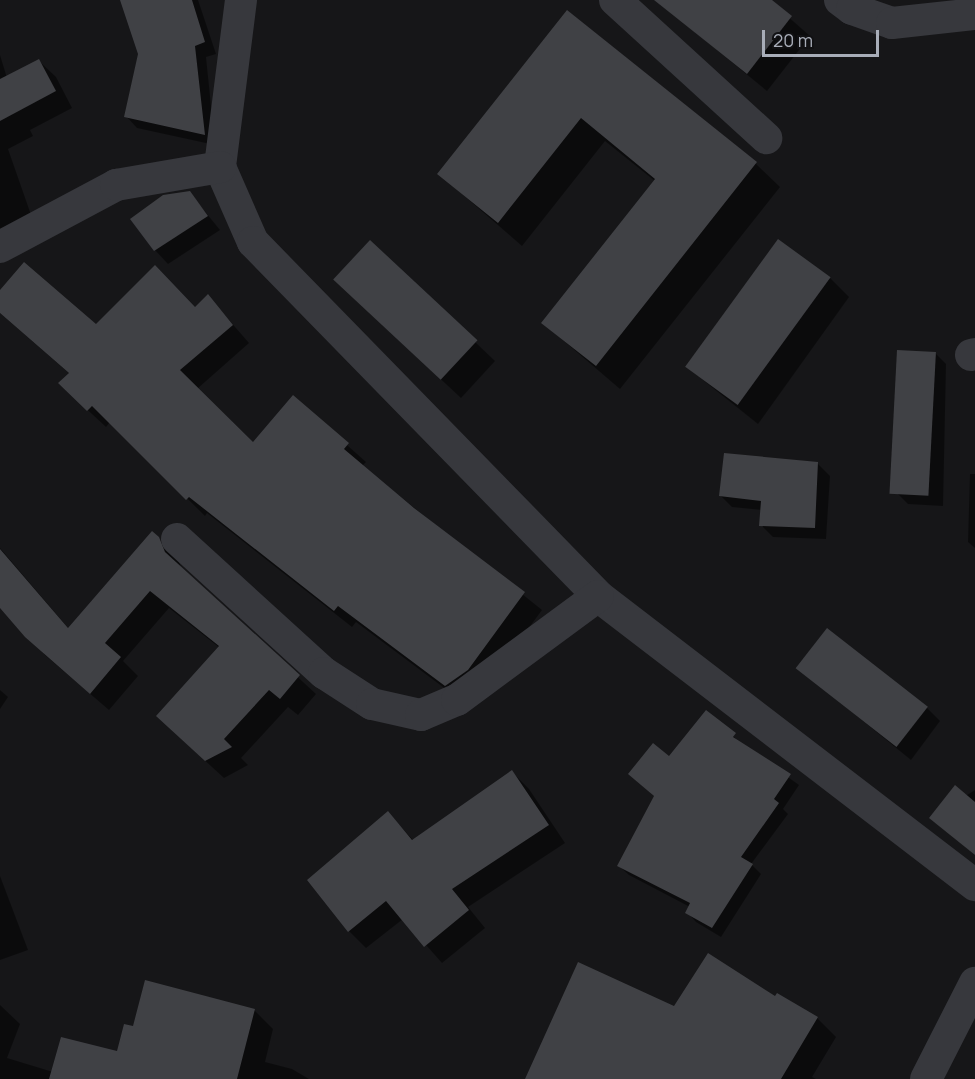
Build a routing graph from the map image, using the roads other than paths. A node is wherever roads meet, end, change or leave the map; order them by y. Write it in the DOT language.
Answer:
graph roads {
  1 [pos="241,0"];
  2 [pos="615,0"];
  3 [pos="840,0"];
  4 [pos="975,14"];
  5 [pos="766,138"];
  6 [pos="220,167"];
  7 [pos="0,247"];
  8 [pos="177,539"];
  9 [pos="598,596"];
  10 [pos="975,885"];
  11 [pos="975,983"];
  12 [pos="926,1079"];
  1 -- 6 [label="street"];
  2 -- 5 [label="street"];
  3 -- 4 [label="street"];
  6 -- 7 [label="street"];
  6 -- 9 [label="street"];
  8 -- 9 [label="street"];
  9 -- 10 [label="street"];
  11 -- 12 [label="street"];
}
